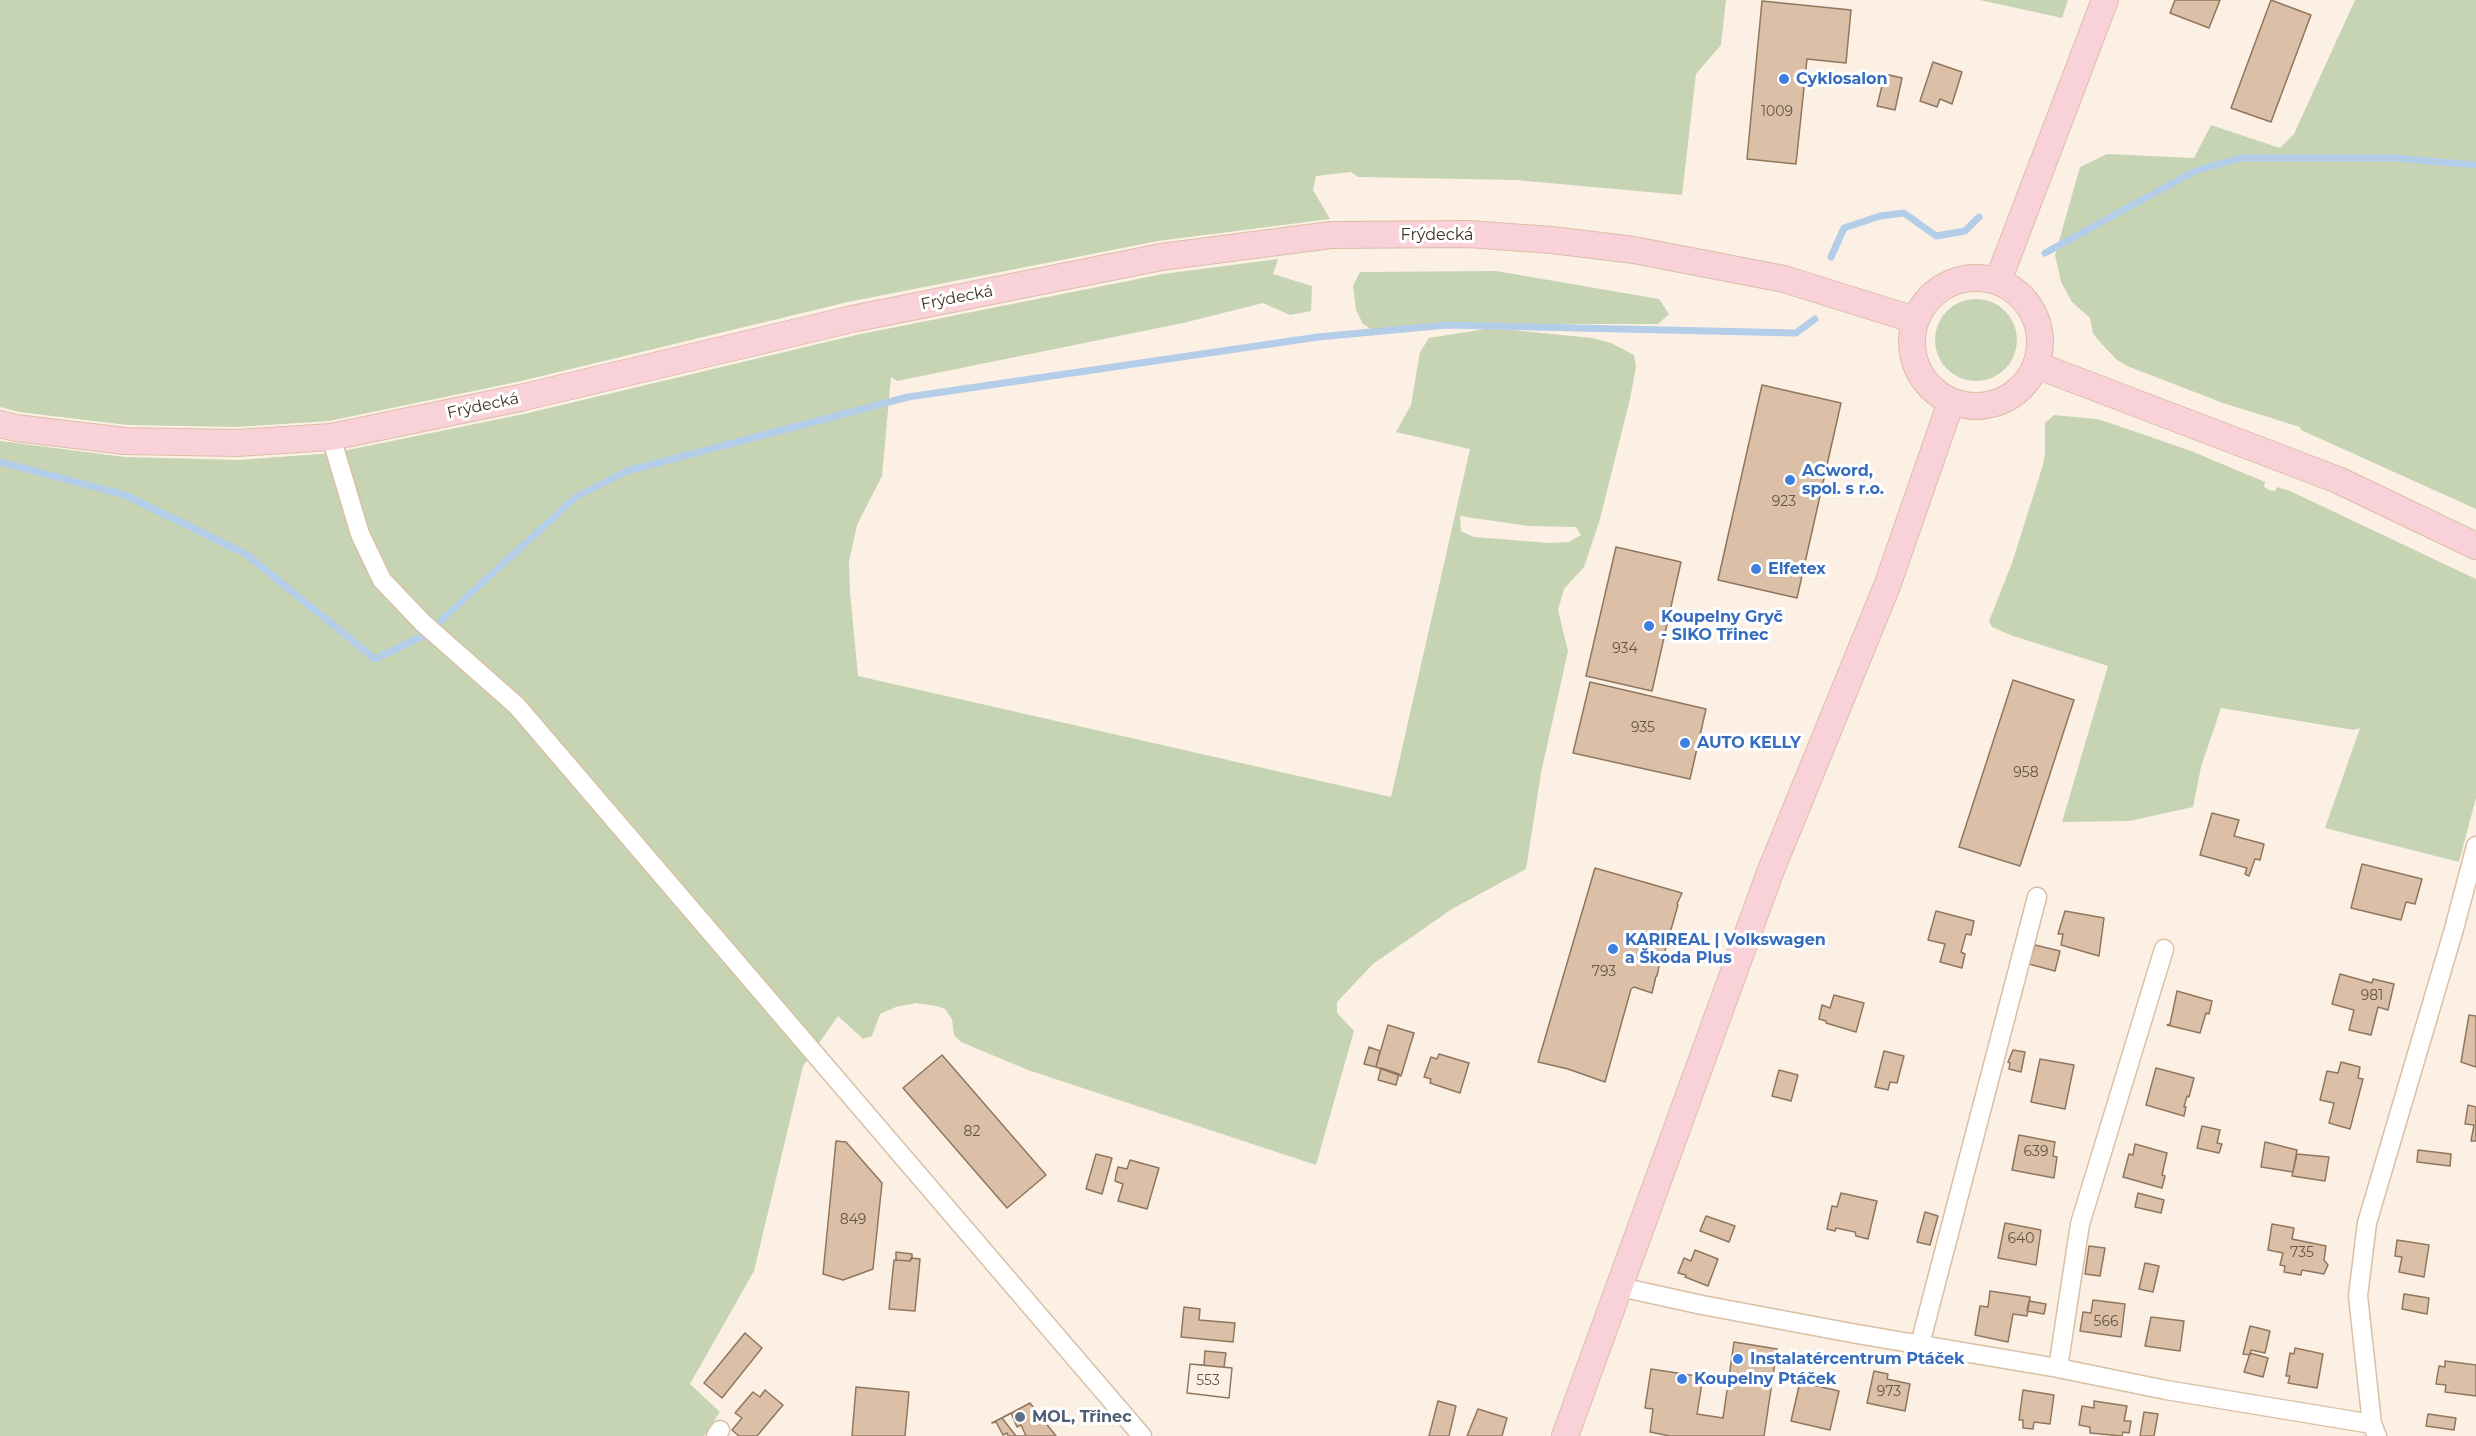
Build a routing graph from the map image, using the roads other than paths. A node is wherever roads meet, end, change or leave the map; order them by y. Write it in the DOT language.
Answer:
graph roads {
  1 [pos="2105,0"];
  2 [pos="1998,281"];
  3 [pos="1915,320"];
  4 [pos="2036,365"];
  5 [pos="1951,402"];
  6 [pos="0,424"];
  7 [pos="331,437"];
  8 [pos="2476,546"];
  9 [pos="2476,846"];
  10 [pos="2037,897"];
  11 [pos="2163,949"];
  12 [pos="1620,1287"];
  13 [pos="1920,1344"];
  14 [pos="2058,1368"];
  15 [pos="2374,1430"];
  16 [pos="1142,1436"];
  17 [pos="1565,1436"];
  1 -- 2 [label="main road"];
  2 -- 3 [label="main road"];
  2 -- 4 [label="main road"];
  3 -- 5 [label="main road"];
  3 -- 7 [label="main road, Frýdecká"];
  4 -- 5 [label="main road"];
  4 -- 8 [label="main road"];
  5 -- 12 [label="main road"];
  6 -- 7 [label="main road, Frýdecká"];
  7 -- 16 [label="street"];
  9 -- 15 [label="street"];
  10 -- 13 [label="street"];
  11 -- 14 [label="street"];
  12 -- 13 [label="street"];
  12 -- 17 [label="main road"];
  13 -- 14 [label="street"];
  14 -- 15 [label="street"];
}
